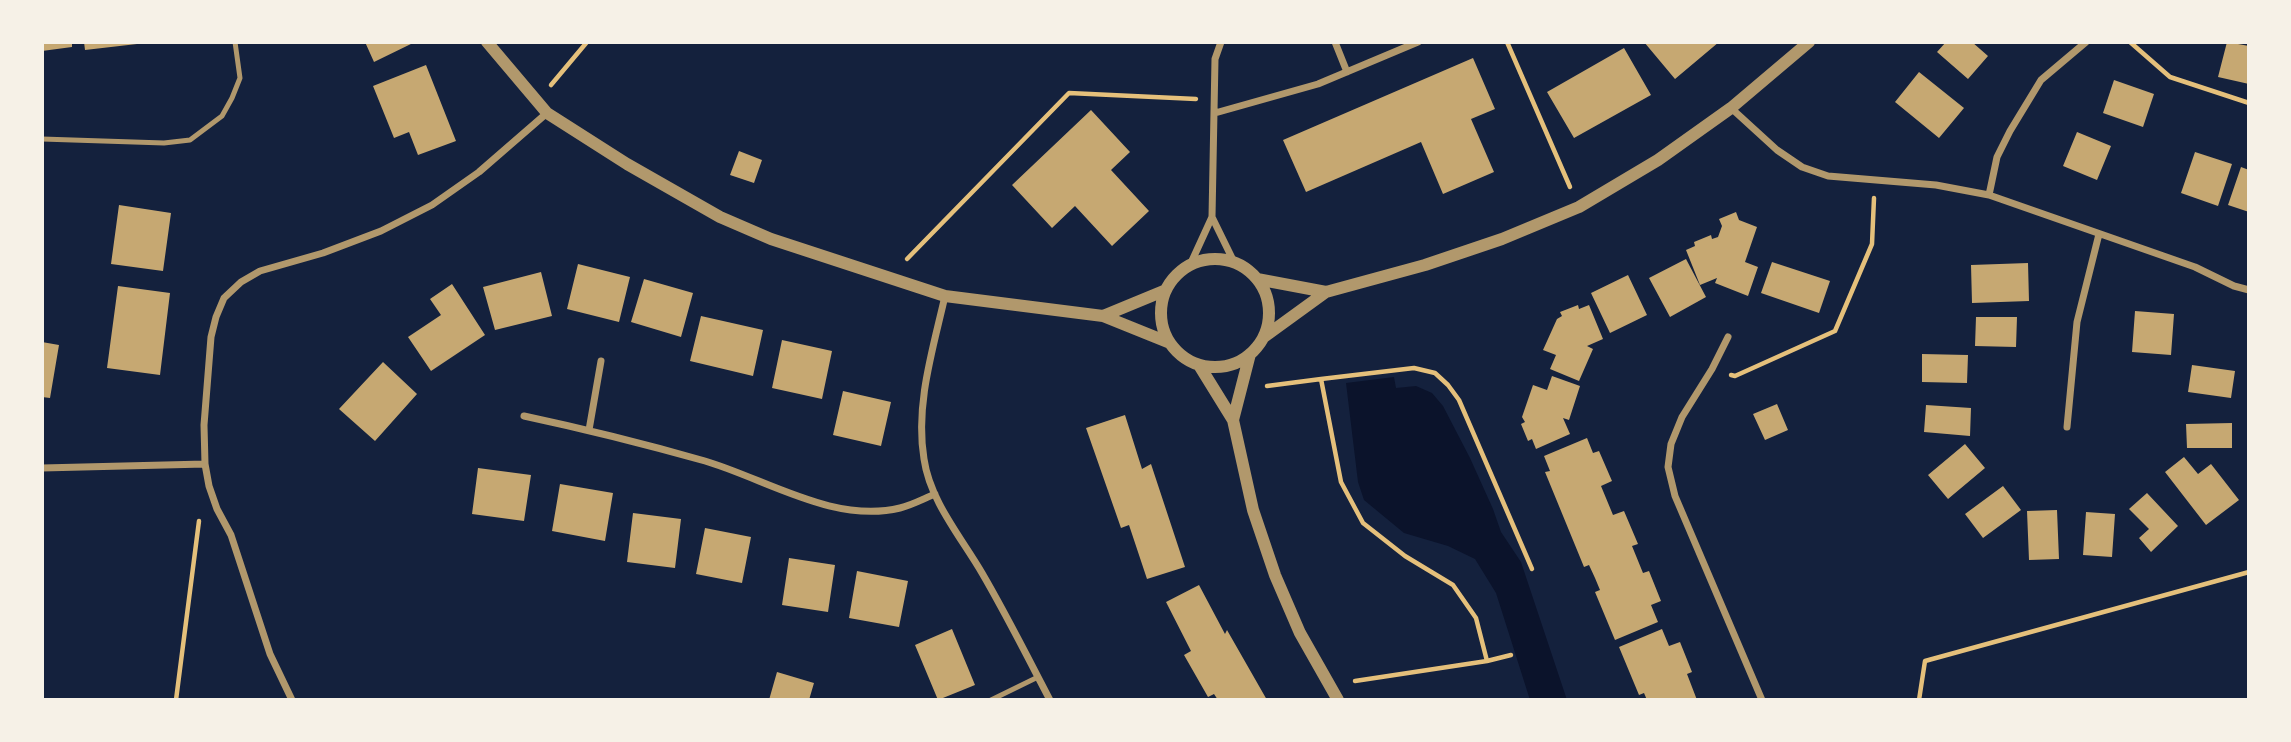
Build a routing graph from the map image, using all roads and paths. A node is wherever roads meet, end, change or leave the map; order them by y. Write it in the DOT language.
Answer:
graph roads {
  1 [pos="235,42"];
  2 [pos="487,42"];
  3 [pos="587,42"];
  4 [pos="1221,42"];
  5 [pos="1335,42"];
  6 [pos="1418,42"];
  7 [pos="1507,42"];
  8 [pos="1809,42"];
  9 [pos="2086,42"];
  10 [pos="2130,42"];
  11 [pos="1347,72"];
  12 [pos="1193,99"];
  13 [pos="537,102"];
  14 [pos="2249,103"];
  15 [pos="1731,108"];
  16 [pos="547,113"];
  17 [pos="1215,113"];
  18 [pos="42,139"];
  19 [pos="1875,180"];
  20 [pos="1989,195"];
  21 [pos="1579,207"];
  22 [pos="1212,217"];
  23 [pos="2099,234"];
  24 [pos="1234,262"];
  25 [pos="1190,265"];
  26 [pos="889,277"];
  27 [pos="1257,279"];
  28 [pos="1166,290"];
  29 [pos="2249,290"];
  30 [pos="1326,292"];
  31 [pos="945,296"];
  32 [pos="1103,316"];
  33 [pos="1264,337"];
  34 [pos="1728,337"];
  35 [pos="1170,343"];
  36 [pos="1250,354"];
  37 [pos="601,361"];
  38 [pos="1199,365"];
  39 [pos="1712,369"];
  40 [pos="1321,379"];
  41 [pos="1241,389"];
  42 [pos="524,416"];
  43 [pos="1233,420"];
  44 [pos="2067,427"];
  45 [pos="589,430"];
  46 [pos="205,464"];
  47 [pos="42,468"];
  48 [pos="935,494"];
  49 [pos="200,514"];
  50 [pos="1532,569"];
  51 [pos="2249,572"];
  52 [pos="1511,655"];
  53 [pos="1487,661"];
  54 [pos="1038,677"];
  55 [pos="1330,685"];
  56 [pos="176,700"];
  57 [pos="292,700"];
  58 [pos="991,700"];
  59 [pos="1050,700"];
  60 [pos="1338,700"];
  61 [pos="1762,700"];
  62 [pos="1919,700"];
  1 -- 18 [label="lane"];
  2 -- 13 [label="street"];
  3 -- 13 [label="path"];
  4 -- 17 [label="street"];
  5 -- 11 [label="street"];
  6 -- 11 [label="street"];
  7 -- 21 [label="path"];
  8 -- 15 [label="street"];
  9 -- 20 [label="street"];
  10 -- 14 [label="path"];
  11 -- 17 [label="street"];
  12 -- 26 [label="path"];
  13 -- 16 [label="street"];
  15 -- 19 [label="street"];
  15 -- 21 [label="street"];
  16 -- 26 [label="street"];
  16 -- 46 [label="street"];
  17 -- 22 [label="street"];
  19 -- 20 [label="street"];
  19 -- 39 [label="path"];
  20 -- 23 [label="street"];
  21 -- 30 [label="street"];
  22 -- 24 [label="street"];
  22 -- 25 [label="street"];
  23 -- 29 [label="street"];
  23 -- 44 [label="street"];
  24 -- 25 [label="street"];
  24 -- 27 [label="street"];
  25 -- 28 [label="street"];
  26 -- 31 [label="street"];
  27 -- 30 [label="street"];
  27 -- 33 [label="street"];
  28 -- 32 [label="street"];
  28 -- 35 [label="street"];
  30 -- 33 [label="street"];
  31 -- 32 [label="street"];
  31 -- 48 [label="street"];
  32 -- 35 [label="street"];
  33 -- 36 [label="street"];
  34 -- 39 [label="street"];
  35 -- 38 [label="street"];
  36 -- 38 [label="street"];
  36 -- 41 [label="street"];
  37 -- 45 [label="street"];
  38 -- 43 [label="street"];
  39 -- 61 [label="street"];
  40 -- 41 [label="path"];
  40 -- 50 [label="path"];
  40 -- 53 [label="path"];
  41 -- 43 [label="street"];
  42 -- 45 [label="street"];
  43 -- 55 [label="street"];
  45 -- 48 [label="street"];
  46 -- 47 [label="street"];
  46 -- 57 [label="street"];
  48 -- 54 [label="street"];
  49 -- 56 [label="path"];
  51 -- 62 [label="path"];
  52 -- 53 [label="path"];
  53 -- 55 [label="path"];
  54 -- 58 [label="lane"];
  54 -- 59 [label="street"];
  55 -- 60 [label="street"];
}
